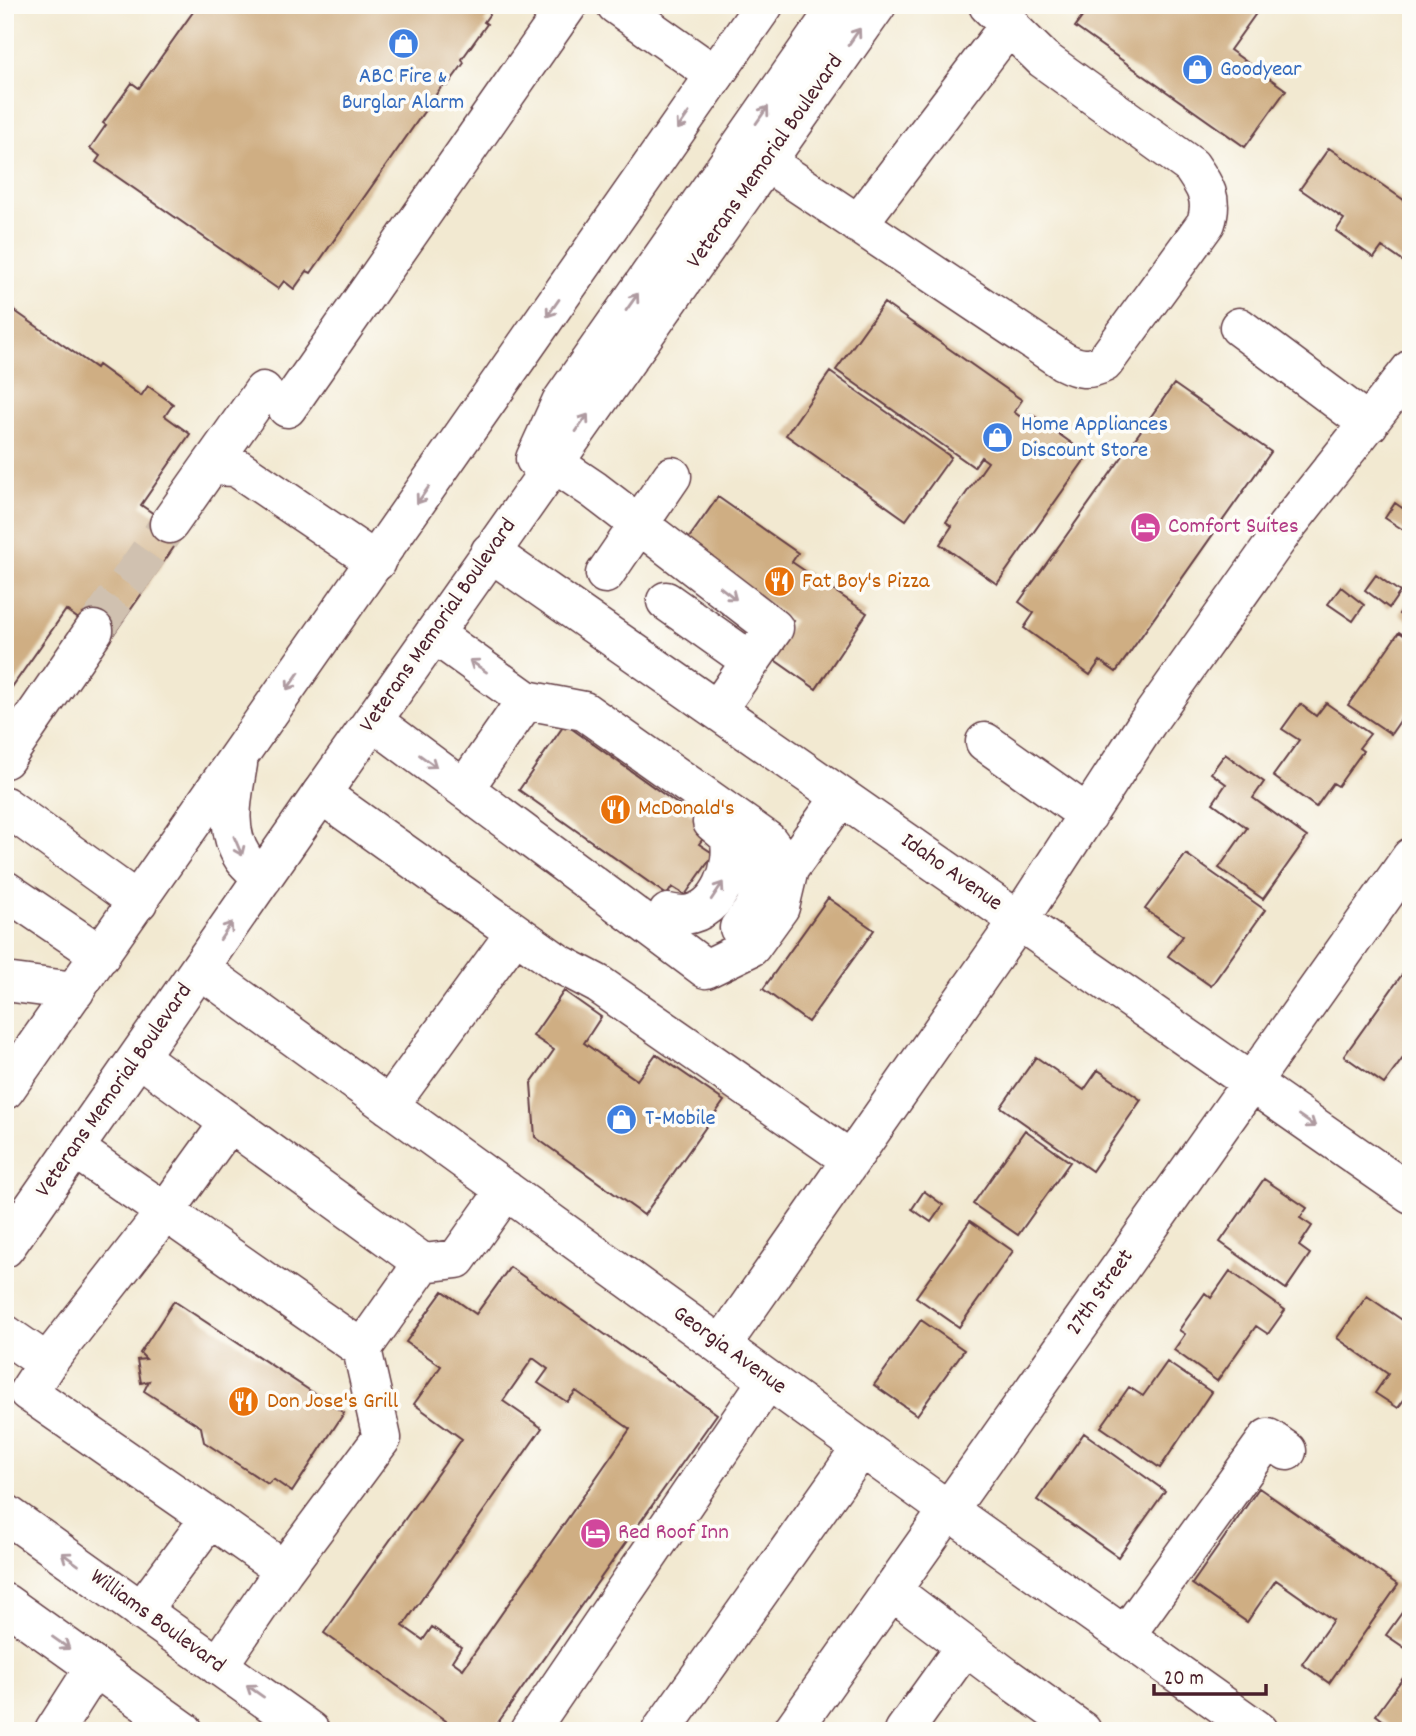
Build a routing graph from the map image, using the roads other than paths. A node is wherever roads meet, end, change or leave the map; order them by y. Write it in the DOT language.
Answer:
graph roads {
  1 [pos="568,5"];
  2 [pos="616,5"];
  3 [pos="764,5"];
  4 [pos="839,5"];
  5 [pos="877,5"];
  6 [pos="999,15"];
  7 [pos="715,75"];
  8 [pos="766,162"];
  9 [pos="858,224"];
  10 [pos="1239,327"];
  11 [pos="1411,369"];
  12 [pos="1369,424"];
  13 [pos="554,463"];
  14 [pos="210,467"];
  15 [pos="672,476"];
  16 [pos="169,524"];
  17 [pos="638,524"];
  18 [pos="491,552"];
  19 [pos="376,562"];
  20 [pos="605,573"];
  21 [pos="666,601"];
  22 [pos="699,624"];
  23 [pos="94,630"];
  24 [pos="433,634"];
  25 [pos="735,650"];
  26 [pos="664,673"];
  27 [pos="526,700"];
  28 [pos="717,710"];
  29 [pos="584,711"];
  30 [pos="373,721"];
  31 [pos="985,742"];
  32 [pos="5,759"];
  33 [pos="239,759"];
  34 [pos="464,789"];
  35 [pos="321,794"];
  36 [pos="841,797"];
  37 [pos="5,806"];
  38 [pos="1088,815"];
  39 [pos="506,820"];
  40 [pos="1411,857"];
  41 [pos="789,869"];
  42 [pos="262,878"];
  43 [pos="5,890"];
  44 [pos="138,902"];
  45 [pos="1019,920"];
  46 [pos="515,933"];
  47 [pos="101,955"];
  48 [pos="200,969"];
  49 [pos="5,982"];
  50 [pos="75,990"];
  51 [pos="139,1058"];
  52 [pos="1251,1082"];
  53 [pos="5,1090"];
  54 [pos="389,1106"];
  55 [pos="229,1123"];
  56 [pos="75,1149"];
  57 [pos="851,1160"];
  58 [pos="506,1190"];
  59 [pos="1411,1194"];
  60 [pos="165,1212"];
  61 [pos="5,1248"];
  62 [pos="423,1264"];
  63 [pos="5,1334"];
  64 [pos="721,1346"];
  65 [pos="362,1349"];
  66 [pos="47,1363"];
  67 [pos="768,1380"];
  68 [pos="862,1447"];
  69 [pos="1287,1451"];
  70 [pos="948,1510"];
  71 [pos="5,1513"];
  72 [pos="210,1518"];
  73 [pos="284,1570"];
  74 [pos="891,1590"];
  75 [pos="5,1603"];
  76 [pos="141,1611"];
  77 [pos="1125,1636"];
  78 [pos="965,1646"];
  79 [pos="218,1665"];
  80 [pos="95,1667"];
  81 [pos="1036,1718"];
  82 [pos="167,1726"];
  83 [pos="54,1731"];
  84 [pos="310,1731"];
  85 [pos="529,1731"];
  86 [pos="661,1731"];
  87 [pos="792,1731"];
  88 [pos="904,1731"];
  89 [pos="1082,1731"];
  90 [pos="1258,1731"];
  1 -- 14 [label="main road"];
  2 -- 7 [label="main road"];
  3 -- 7 [label="main road"];
  18 -- 4 [label="main road, one-way"];
  8 -- 5 [label="main road, Veterans Memorial Boulevard, one-way"];
  6 -- 9 [label="main road"];
  6 -- 9 [label="main road"];
  7 -- 19 [label="main road, one-way"];
  8 -- 9 [label="main road"];
  13 -- 8 [label="main road, Veterans Memorial Boulevard, one-way"];
  10 -- 12 [label="main road"];
  11 -- 12 [label="main road"];
  12 -- 38 [label="main road"];
  13 -- 17 [label="main road"];
  13 -- 18 [label="main road, Veterans Memorial Boulevard"];
  14 -- 16 [label="main road"];
  14 -- 19 [label="main road"];
  15 -- 17 [label="main road"];
  17 -- 20 [label="main road"];
  17 -- 28 [label="main road, one-way"];
  18 -- 24 [label="main road, Veterans Memorial Boulevard"];
  18 -- 26 [label="main road, Idaho Avenue"];
  19 -- 33 [label="main road, one-way"];
  21 -- 22 [label="main road"];
  22 -- 25 [label="main road"];
  22 -- 26 [label="main road"];
  23 -- 32 [label="main road"];
  27 -- 24 [label="main road, one-way"];
  24 -- 30 [label="main road, Veterans Memorial Boulevard"];
  26 -- 28 [label="main road, Idaho Avenue"];
  27 -- 29 [label="main road"];
  27 -- 34 [label="main road"];
  28 -- 36 [label="main road, Idaho Avenue"];
  39 -- 29 [label="main road, one-way"];
  29 -- 41 [label="main road"];
  30 -- 34 [label="main road, one-way"];
  30 -- 35 [label="main road, Veterans Memorial Boulevard"];
  31 -- 38 [label="main road"];
  33 -- 42 [label="main road, one-way"];
  33 -- 44 [label="main road"];
  34 -- 39 [label="main road"];
  35 -- 42 [label="main road, Veterans Memorial Boulevard"];
  35 -- 46 [label="main road"];
  36 -- 41 [label="main road"];
  36 -- 45 [label="main road, Idaho Avenue"];
  37 -- 44 [label="main road"];
  38 -- 45 [label="main road"];
  39 -- 41 [label="main road"];
  40 -- 52 [label="main road, 27th Street"];
  48 -- 42 [label="main road, Veterans Memorial Boulevard, one-way"];
  43 -- 47 [label="main road"];
  44 -- 47 [label="main road"];
  45 -- 52 [label="main road, Idaho Avenue"];
  45 -- 57 [label="main road"];
  46 -- 54 [label="main road"];
  46 -- 57 [label="main road"];
  47 -- 50 [label="main road"];
  48 -- 51 [label="main road, Veterans Memorial Boulevard"];
  48 -- 54 [label="main road, Georgia Avenue"];
  49 -- 50 [label="main road"];
  50 -- 53 [label="main road"];
  51 -- 55 [label="main road"];
  51 -- 56 [label="main road, Veterans Memorial Boulevard"];
  52 -- 59 [label="main road, Idaho Avenue, one-way"];
  52 -- 70 [label="main road, 27th Street"];
  54 -- 58 [label="main road, Georgia Avenue"];
  55 -- 60 [label="main road"];
  55 -- 62 [label="main road"];
  56 -- 60 [label="main road"];
  56 -- 61 [label="main road, Veterans Memorial Boulevard"];
  57 -- 64 [label="main road"];
  58 -- 62 [label="main road"];
  58 -- 64 [label="main road, Georgia Avenue"];
  60 -- 65 [label="main road"];
  60 -- 66 [label="main road"];
  62 -- 65 [label="main road"];
  63 -- 66 [label="main road"];
  64 -- 67 [label="main road, Georgia Avenue"];
  65 -- 73 [label="main road"];
  66 -- 72 [label="main road"];
  67 -- 68 [label="main road, Georgia Avenue"];
  67 -- 85 [label="main road"];
  68 -- 70 [label="main road, Georgia Avenue"];
  68 -- 86 [label="main road"];
  69 -- 77 [label="main road"];
  70 -- 74 [label="main road, 27th Street"];
  70 -- 77 [label="main road, Georgia Avenue"];
  76 -- 71 [label="main road, Williams Boulevard, one-way"];
  72 -- 73 [label="main road"];
  72 -- 76 [label="main road"];
  73 -- 79 [label="main road"];
  74 -- 78 [label="main road"];
  74 -- 87 [label="main road, 27th Street"];
  75 -- 80 [label="main road, one-way"];
  76 -- 79 [label="main road, Williams Boulevard"];
  77 -- 90 [label="main road, Georgia Avenue"];
  78 -- 81 [label="main road"];
  78 -- 88 [label="main road"];
  84 -- 79 [label="main road, Williams Boulevard, one-way"];
  80 -- 82 [label="main road"];
  80 -- 83 [label="main road"];
  81 -- 89 [label="main road"];
}
